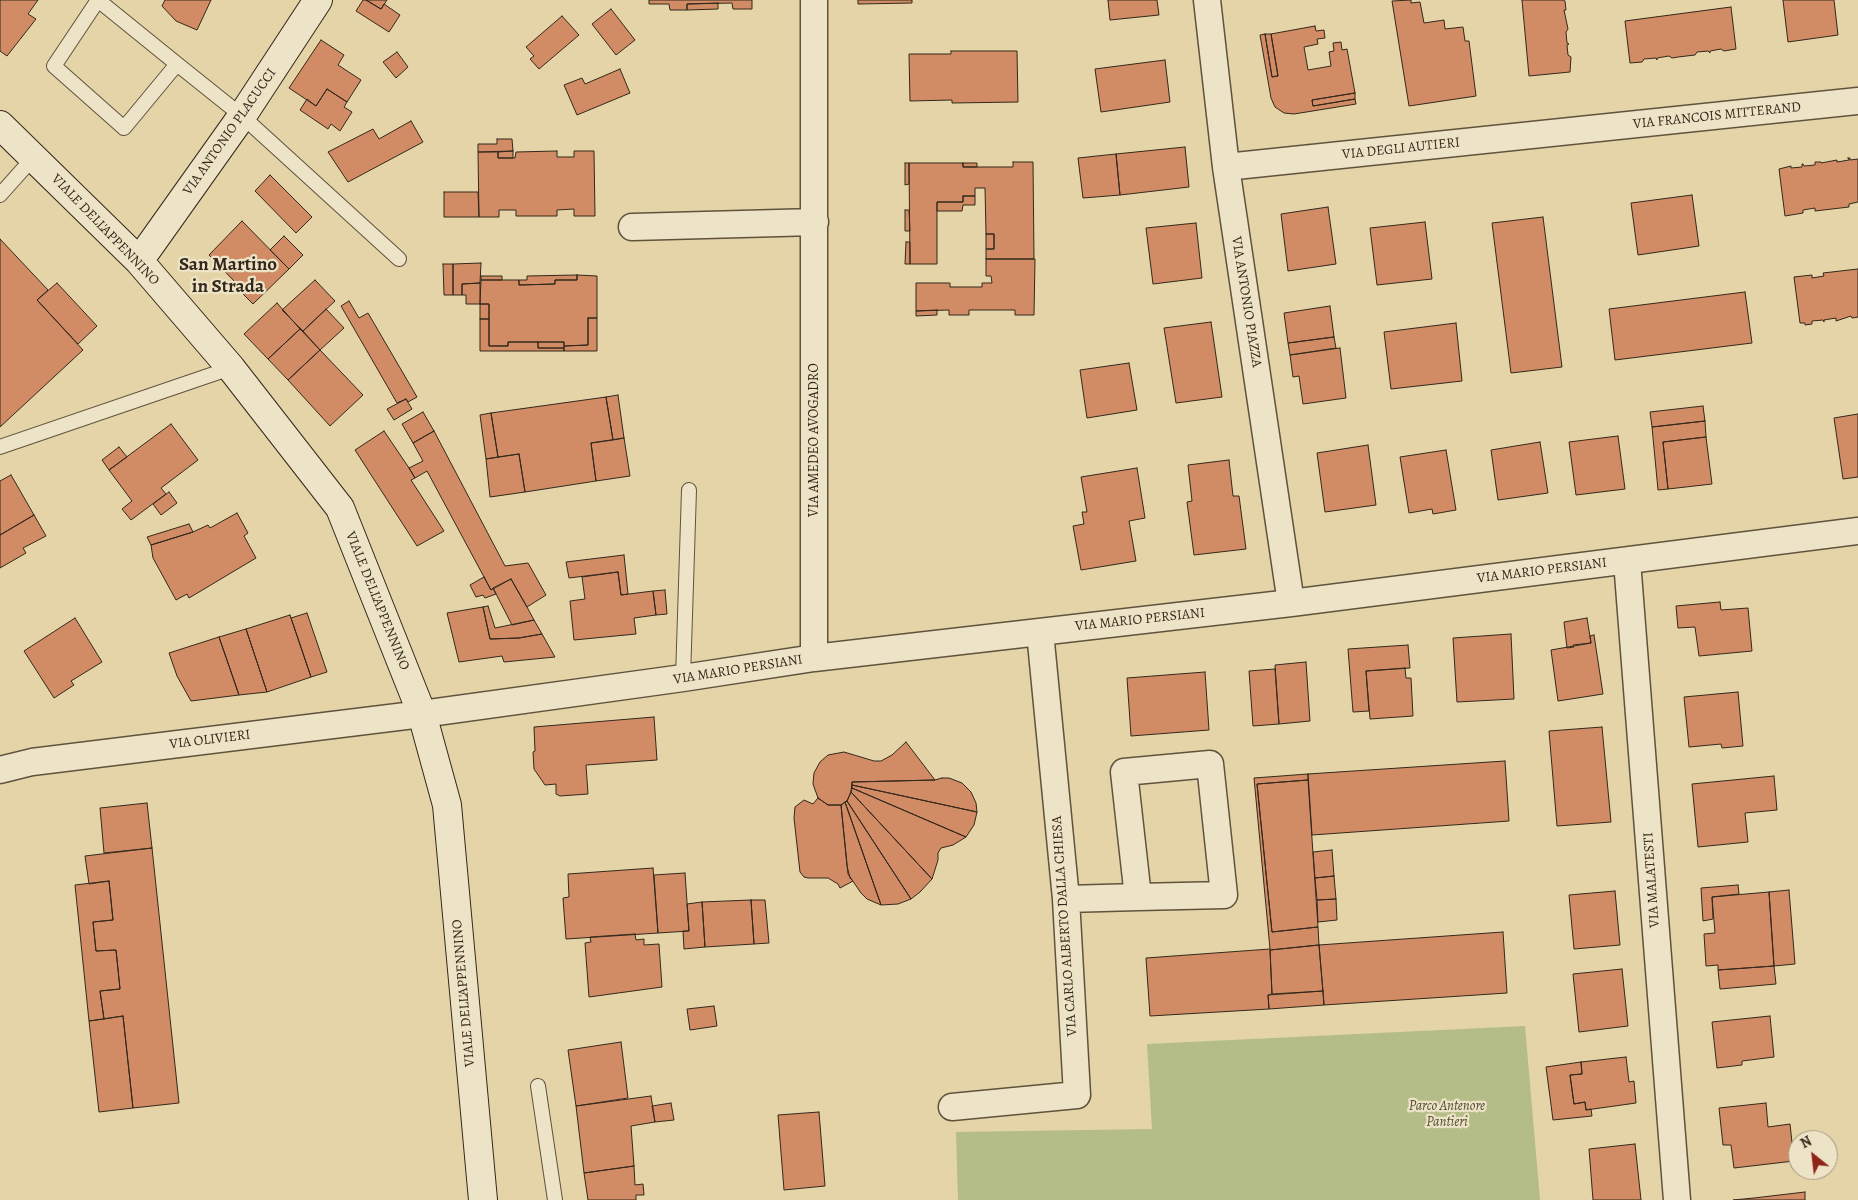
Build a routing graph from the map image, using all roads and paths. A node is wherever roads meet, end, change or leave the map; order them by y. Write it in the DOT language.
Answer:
graph roads {
  1 [pos="318,0"];
  2 [pos="814,0"];
  3 [pos="1207,0"];
  4 [pos="177,64"];
  5 [pos="1858,101"];
  6 [pos="242,116"];
  7 [pos="0,125"];
  8 [pos="1576,130"];
  9 [pos="33,158"];
  10 [pos="1226,167"];
  11 [pos="0,195"];
  12 [pos="815,222"];
  13 [pos="632,227"];
  14 [pos="399,259"];
  15 [pos="139,261"];
  16 [pos="231,368"];
  17 [pos="0,447"];
  18 [pos="688,490"];
  19 [pos="1858,531"];
  20 [pos="1627,561"];
  21 [pos="1292,603"];
  22 [pos="1040,632"];
  23 [pos="814,658"];
  24 [pos="683,678"];
  25 [pos="422,714"];
  26 [pos="0,770"];
  27 [pos="1138,897"];
  28 [pos="1066,899"];
  29 [pos="538,1086"];
  30 [pos="952,1107"];
  31 [pos="483,1200"];
  32 [pos="555,1200"];
  33 [pos="1677,1200"];
  1 -- 6 [label="main road, VIA ANTONIO PLACUCCI"];
  2 -- 12 [label="street, VIA AMEDEO AVOGADRO"];
  3 -- 10 [label="street, VIA ANTONIO PIAZZA"];
  4 -- 4 [label="lane"];
  4 -- 6 [label="lane"];
  5 -- 8 [label="street, VIA FRANCOIS MITTERAND"];
  6 -- 14 [label="lane"];
  6 -- 15 [label="main road, VIA ANTONIO PLACUCCI"];
  7 -- 9 [label="main road, VIALE DELL'APPENNINO"];
  8 -- 10 [label="street, VIA DEGLI AUTIERI"];
  9 -- 11 [label="lane"];
  9 -- 15 [label="main road, VIALE DELL'APPENNINO"];
  10 -- 21 [label="street, VIA ANTONIO PIAZZA"];
  12 -- 13 [label="street"];
  12 -- 23 [label="street, VIA AMEDEO AVOGADRO"];
  15 -- 16 [label="main road, VIALE DELL'APPENNINO"];
  16 -- 17 [label="lane"];
  16 -- 25 [label="main road, VIALE DELL'APPENNINO"];
  18 -- 24 [label="lane"];
  19 -- 20 [label="street, VIA MARIO PERSIANI"];
  20 -- 21 [label="street, VIA MARIO PERSIANI"];
  20 -- 33 [label="street, VIA MALATESTI"];
  21 -- 22 [label="street, VIA MARIO PERSIANI"];
  22 -- 23 [label="street, VIA MARIO PERSIANI"];
  22 -- 28 [label="street, VIA CARLO ALBERTO DALLA CHIESA"];
  23 -- 24 [label="street, VIA MARIO PERSIANI"];
  24 -- 25 [label="street, VIA MARIO PERSIANI"];
  25 -- 26 [label="street, VIA OLIVIERI"];
  25 -- 31 [label="main road, VIALE DELL'APPENNINO"];
  27 -- 27 [label="street"];
  27 -- 28 [label="street"];
  28 -- 30 [label="street, VIA CARLO ALBERTO DALLA CHIESA"];
  29 -- 32 [label="lane"];
}
